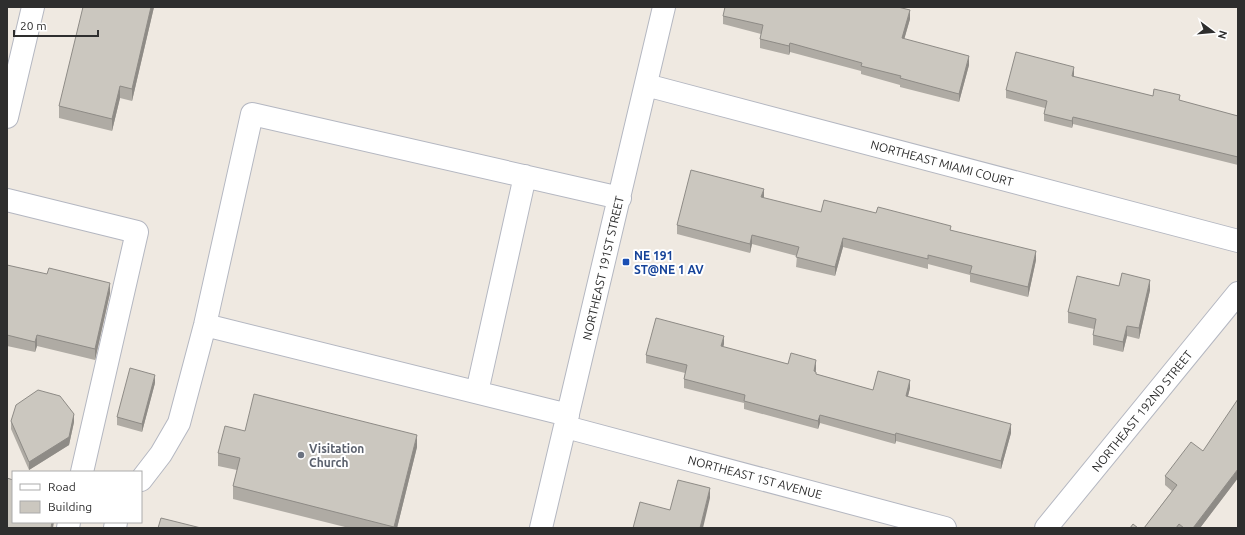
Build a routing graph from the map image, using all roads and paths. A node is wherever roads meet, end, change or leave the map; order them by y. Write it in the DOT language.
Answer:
graph roads {
  1 [pos="33,7"];
  2 [pos="664,7"];
  3 [pos="646,85"];
  4 [pos="7,117"];
  5 [pos="525,176"];
  6 [pos="620,198"];
  7 [pos="7,200"];
  8 [pos="1238,241"];
  9 [pos="1238,293"];
  10 [pos="205,325"];
  11 [pos="477,392"];
  12 [pos="567,421"];
  13 [pos="82,471"];
  14 [pos="142,479"];
  15 [pos="541,528"];
  16 [pos="945,528"];
  17 [pos="1046,528"];
  1 -- 4 [label="street"];
  2 -- 3 [label="street, NORTHEAST 191ST STREET"];
  3 -- 6 [label="street, NORTHEAST 191ST STREET"];
  3 -- 8 [label="street, NORTHEAST MIAMI COURT"];
  5 -- 6 [label="street"];
  5 -- 10 [label="street"];
  5 -- 11 [label="street"];
  6 -- 12 [label="street, NORTHEAST 191ST STREET"];
  7 -- 13 [label="street"];
  9 -- 17 [label="street, NORTHEAST 192ND STREET"];
  10 -- 11 [label="street, NORTHEAST 1ST AVENUE"];
  10 -- 14 [label="street"];
  11 -- 12 [label="street, NORTHEAST 1ST AVENUE"];
  12 -- 15 [label="street, NORTHEAST 191ST STREET"];
  12 -- 16 [label="street, NORTHEAST 1ST AVENUE"];
}
